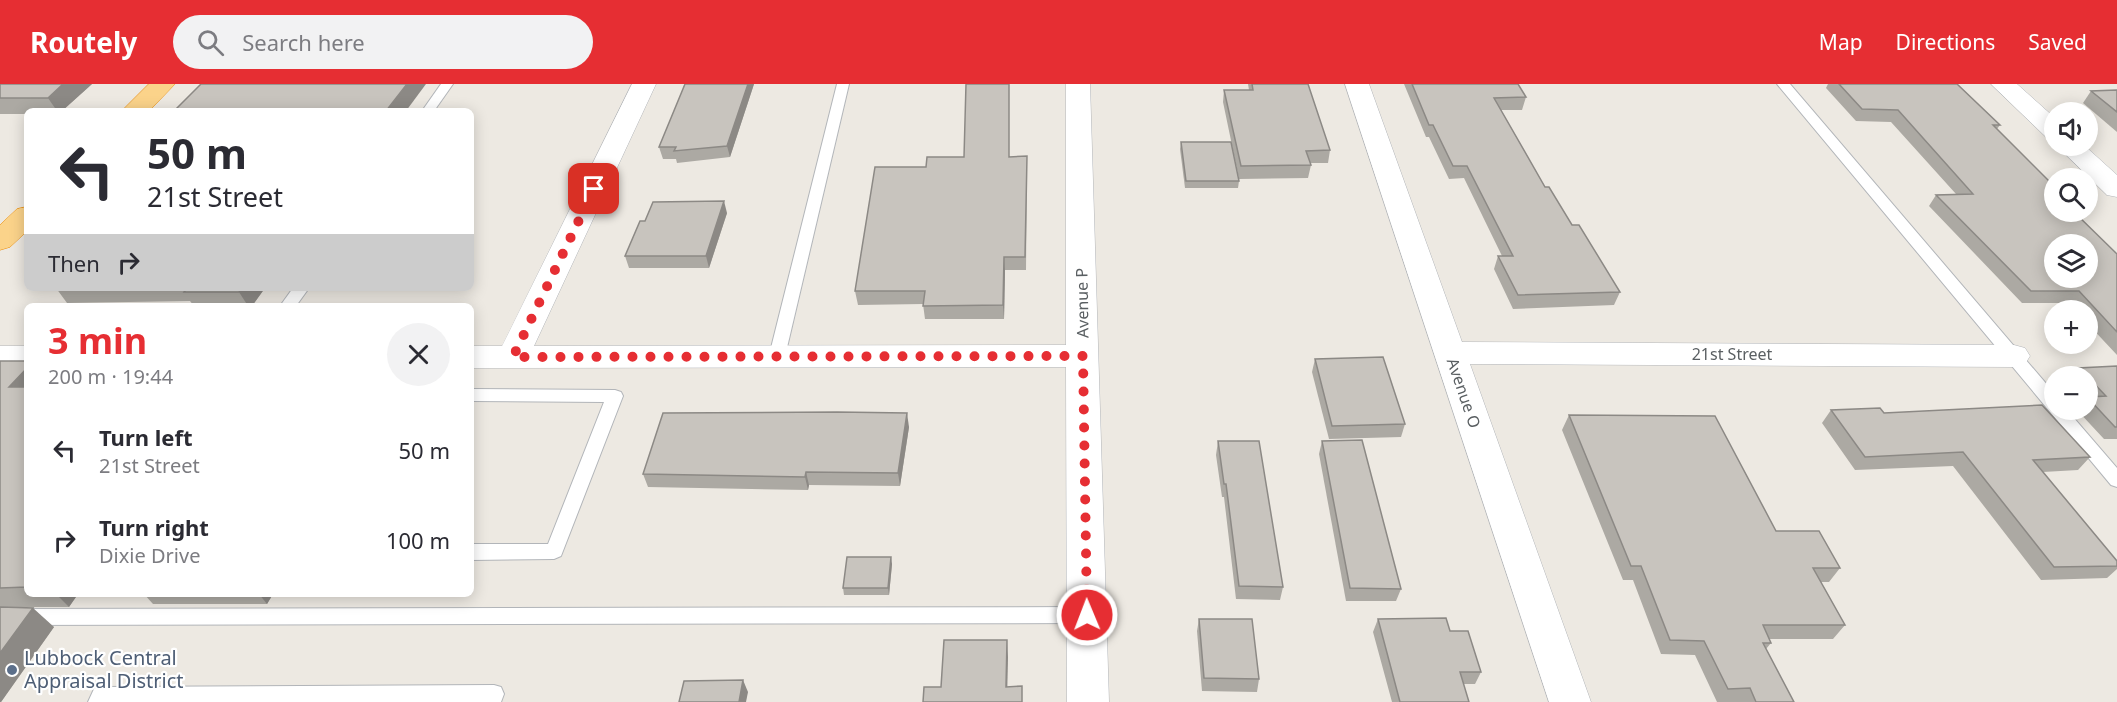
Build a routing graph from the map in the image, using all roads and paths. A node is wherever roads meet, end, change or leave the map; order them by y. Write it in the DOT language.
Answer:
graph roads {
  1 [pos="163,84"];
  2 [pos="447,84"];
  3 [pos="644,84"];
  4 [pos="843,84"];
  5 [pos="1078,84"];
  6 [pos="1357,84"];
  7 [pos="1783,84"];
  8 [pos="2003,84"];
  9 [pos="138,108"];
  10 [pos="430,108"];
  11 [pos="2044,122"];
  12 [pos="2081,156"];
  13 [pos="2117,189"];
  14 [pos="24,218"];
  15 [pos="0,241"];
  16 [pos="1451,353"];
  17 [pos="777,356"];
  18 [pos="1083,356"];
  19 [pos="2014,356"];
  20 [pos="0,357"];
  21 [pos="24,357"];
  22 [pos="474,357"];
  23 [pos="513,357"];
  24 [pos="2044,392"];
  25 [pos="474,395"];
  26 [pos="2066,420"];
  27 [pos="2117,480"];
  28 [pos="474,552"];
  29 [pos="1087,615"];
  30 [pos="0,616"];
  31 [pos="98,702"];
  32 [pos="491,702"];
  33 [pos="1088,702"];
  34 [pos="1570,702"];
  1 -- 9 [label="highway"];
  2 -- 10 [label="lane"];
  3 -- 23 [label="street"];
  4 -- 17 [label="lane"];
  5 -- 18 [label="street, Avenue P"];
  6 -- 16 [label="street, Avenue O"];
  7 -- 19 [label="lane"];
  8 -- 11 [label="street"];
  12 -- 13 [label="street"];
  14 -- 15 [label="highway"];
  16 -- 19 [label="street, 21st Street"];
  16 -- 34 [label="street, Avenue O"];
  17 -- 18 [label="street"];
  17 -- 23 [label="street"];
  18 -- 29 [label="street, Avenue P"];
  19 -- 24 [label="lane"];
  20 -- 21 [label="street"];
  22 -- 23 [label="street"];
  25 -- 28 [label="lane"];
  26 -- 27 [label="lane"];
  29 -- 30 [label="lane"];
  29 -- 33 [label="street, Avenue P"];
  31 -- 32 [label="lane"];
}
